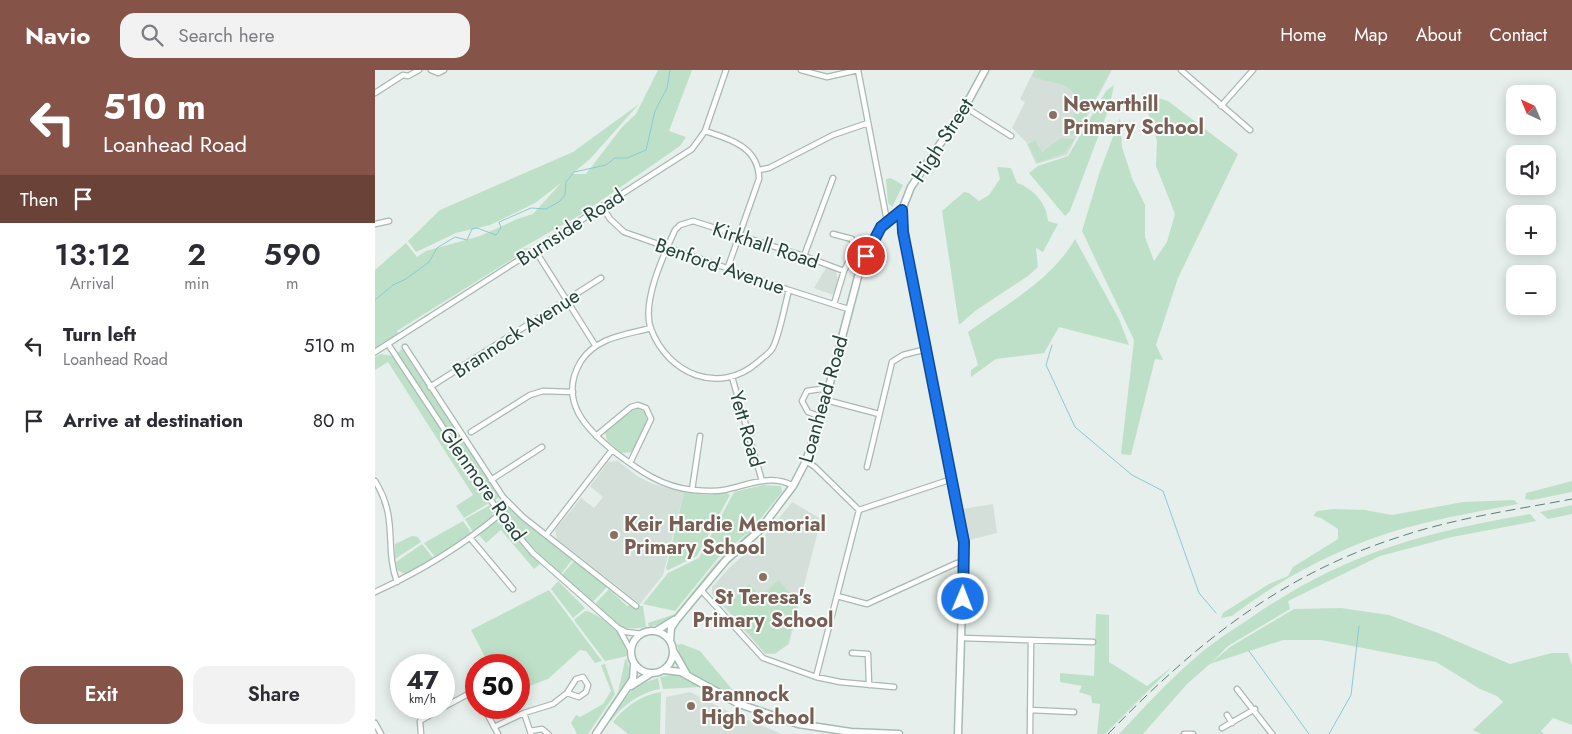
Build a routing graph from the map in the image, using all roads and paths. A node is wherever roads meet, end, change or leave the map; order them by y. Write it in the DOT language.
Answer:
graph roads {
  1 [pos="419,70"];
  2 [pos="431,70"];
  3 [pos="444,70"];
  4 [pos="726,70"];
  5 [pos="801,70"];
  6 [pos="858,70"];
  7 [pos="985,70"];
  8 [pos="1181,70"];
  9 [pos="1253,70"];
  10 [pos="375,93"];
  11 [pos="1221,106"];
  12 [pos="965,107"];
  13 [pos="868,123"];
  14 [pos="705,130"];
  15 [pos="1249,130"];
  16 [pos="1011,136"];
  17 [pos="759,170"];
  18 [pos="833,178"];
  19 [pos="602,206"];
  20 [pos="902,210"];
  21 [pos="389,221"];
  22 [pos="887,221"];
  23 [pos="375,224"];
  24 [pos="833,234"];
  25 [pos="740,236"];
  26 [pos="668,248"];
  27 [pos="535,250"];
  28 [pos="804,256"];
  29 [pos="728,267"];
  30 [pos="844,271"];
  31 [pos="601,278"];
  32 [pos="789,290"];
  33 [pos="566,301"];
  34 [pos="834,304"];
  35 [pos="848,309"];
  36 [pos="651,328"];
  37 [pos="388,344"];
  38 [pos="595,345"];
  39 [pos="405,347"];
  40 [pos="927,349"];
  41 [pos="375,352"];
  42 [pos="733,377"];
  43 [pos="430,387"];
  44 [pos="829,388"];
  45 [pos="573,392"];
  46 [pos="826,400"];
  47 [pos="879,414"];
  48 [pos="821,417"];
  49 [pos="471,432"];
  50 [pos="596,436"];
  51 [pos="700,436"];
  52 [pos="542,447"];
  53 [pos="612,450"];
  54 [pos="806,461"];
  55 [pos="629,463"];
  56 [pos="867,467"];
  57 [pos="952,479"];
  58 [pos="491,480"];
  59 [pos="375,481"];
  60 [pos="762,481"];
  61 [pos="793,486"];
  62 [pos="692,490"];
  63 [pos="859,510"];
  64 [pos="500,514"];
  65 [pos="546,535"];
  66 [pos="471,539"];
  67 [pos="957,563"];
  68 [pos="397,582"];
  69 [pos="513,589"];
  70 [pos="701,590"];
  71 [pos="375,592"];
  72 [pos="837,596"];
  73 [pos="637,606"];
  74 [pos="677,619"];
  75 [pos="619,628"];
  76 [pos="656,631"];
  77 [pos="642,634"];
  78 [pos="962,638"];
  79 [pos="1031,640"];
  80 [pos="670,641"];
  81 [pos="1093,642"];
  82 [pos="631,651"];
  83 [pos="673,652"];
  84 [pos="852,653"];
  85 [pos="634,664"];
  86 [pos="664,670"];
  87 [pos="651,673"];
  88 [pos="689,676"];
  89 [pos="816,677"];
  90 [pos="869,685"];
  91 [pos="894,687"];
  92 [pos="627,689"];
  93 [pos="1237,689"];
  94 [pos="567,693"];
  95 [pos="1255,709"];
  96 [pos="1030,710"];
  97 [pos="530,711"];
  98 [pos="1074,712"];
  99 [pos="1227,715"];
  100 [pos="423,719"];
  101 [pos="490,719"];
  102 [pos="511,719"];
  103 [pos="526,719"];
  104 [pos="375,723"];
  105 [pos="1232,723"];
  106 [pos="494,727"];
  107 [pos="1222,728"];
  108 [pos="531,733"];
  109 [pos="381,734"];
  110 [pos="421,734"];
  111 [pos="498,734"];
  112 [pos="548,734"];
  113 [pos="596,734"];
  114 [pos="899,734"];
  115 [pos="958,734"];
  116 [pos="1030,734"];
  117 [pos="1184,734"];
  118 [pos="1193,734"];
  119 [pos="1272,734"];
  1 -- 10 [label="street"];
  2 -- 3 [label="street"];
  4 -- 14 [label="street, Burnside Road"];
  5 -- 6 [label="street"];
  6 -- 13 [label="street"];
  7 -- 12 [label="street, High Street"];
  8 -- 11 [label="street"];
  9 -- 11 [label="street"];
  11 -- 15 [label="street"];
  12 -- 16 [label="street"];
  12 -- 20 [label="street, High Street"];
  13 -- 17 [label="street"];
  13 -- 22 [label="street"];
  14 -- 17 [label="street"];
  14 -- 19 [label="street, Burnside Road"];
  17 -- 25 [label="street"];
  18 -- 28 [label="street"];
  19 -- 26 [label="street, Benford Avenue"];
  19 -- 27 [label="street, Burnside Road"];
  20 -- 22 [label="street, Loanhead Road"];
  20 -- 40 [label="street"];
  21 -- 23 [label="street"];
  22 -- 35 [label="street, Loanhead Road"];
  24 -- 30 [label="street"];
  25 -- 26 [label="street, Kirkhall Road"];
  25 -- 28 [label="street, Kirkhall Road"];
  25 -- 29 [label="street"];
  26 -- 29 [label="street, Benford Avenue"];
  26 -- 36 [label="street"];
  27 -- 33 [label="street"];
  27 -- 37 [label="street, Burnside Road"];
  28 -- 30 [label="street, Kirkhall Road"];
  29 -- 32 [label="street, Benford Avenue"];
  30 -- 34 [label="street, Kirkhall Road"];
  31 -- 33 [label="street, Brannock Avenue"];
  32 -- 34 [label="street, Benford Avenue"];
  32 -- 42 [label="street"];
  33 -- 38 [label="street"];
  33 -- 43 [label="street, Brannock Avenue"];
  34 -- 35 [label="street, Benford Avenue"];
  35 -- 44 [label="street, Loanhead Road"];
  36 -- 38 [label="street"];
  36 -- 42 [label="street"];
  37 -- 41 [label="street, Burnside Road"];
  37 -- 64 [label="street, Glenmore Road"];
  38 -- 45 [label="street"];
  39 -- 43 [label="street"];
  40 -- 47 [label="street"];
  40 -- 57 [label="street"];
  42 -- 60 [label="street, Yett Road"];
  43 -- 58 [label="street"];
  44 -- 46 [label="street, Loanhead Road"];
  44 -- 48 [label="street"];
  45 -- 49 [label="street"];
  45 -- 50 [label="street"];
  46 -- 47 [label="street"];
  46 -- 48 [label="street, Loanhead Road"];
  47 -- 56 [label="street"];
  48 -- 54 [label="street, Loanhead Road"];
  50 -- 53 [label="street"];
  50 -- 55 [label="street"];
  51 -- 62 [label="street"];
  52 -- 58 [label="street"];
  53 -- 55 [label="street"];
  53 -- 65 [label="street"];
  54 -- 61 [label="street, Loanhead Road"];
  54 -- 63 [label="street"];
  55 -- 62 [label="street"];
  57 -- 63 [label="street"];
  57 -- 78 [label="street"];
  58 -- 65 [label="street"];
  59 -- 68 [label="street"];
  60 -- 61 [label="street"];
  60 -- 62 [label="street"];
  61 -- 70 [label="street, Loanhead Road"];
  63 -- 72 [label="street"];
  64 -- 66 [label="street"];
  64 -- 75 [label="street, Glenmore Road"];
  65 -- 73 [label="street"];
  66 -- 68 [label="street"];
  66 -- 69 [label="street"];
  67 -- 72 [label="street"];
  68 -- 71 [label="street"];
  70 -- 74 [label="street, Loanhead Road"];
  70 -- 89 [label="street"];
  72 -- 89 [label="street"];
  74 -- 76 [label="street, Loanhead Road"];
  74 -- 80 [label="street, Loanhead Road"];
  75 -- 77 [label="street, Glenmore Road"];
  75 -- 82 [label="street, Glenmore Road"];
  76 -- 77 [label="street"];
  76 -- 80 [label="street"];
  77 -- 82 [label="street"];
  78 -- 79 [label="street"];
  78 -- 115 [label="street"];
  79 -- 81 [label="street"];
  79 -- 96 [label="street"];
  80 -- 83 [label="street"];
  82 -- 85 [label="street"];
  83 -- 86 [label="street"];
  83 -- 88 [label="street"];
  84 -- 90 [label="street"];
  85 -- 87 [label="street"];
  85 -- 92 [label="street"];
  86 -- 87 [label="street"];
  86 -- 88 [label="street"];
  87 -- 92 [label="street"];
  88 -- 114 [label="street"];
  89 -- 90 [label="street"];
  90 -- 91 [label="street"];
  92 -- 113 [label="street"];
  93 -- 95 [label="street"];
  94 -- 94 [label="street"];
  94 -- 97 [label="street"];
  95 -- 105 [label="street"];
  95 -- 119 [label="street"];
  96 -- 98 [label="street"];
  96 -- 116 [label="street"];
  99 -- 105 [label="street"];
  100 -- 110 [label="street"];
  101 -- 106 [label="street"];
  102 -- 106 [label="street"];
  103 -- 108 [label="street"];
  104 -- 109 [label="street"];
  105 -- 107 [label="street"];
  106 -- 111 [label="street"];
  108 -- 112 [label="street"];
  117 -- 118 [label="street"];
}
